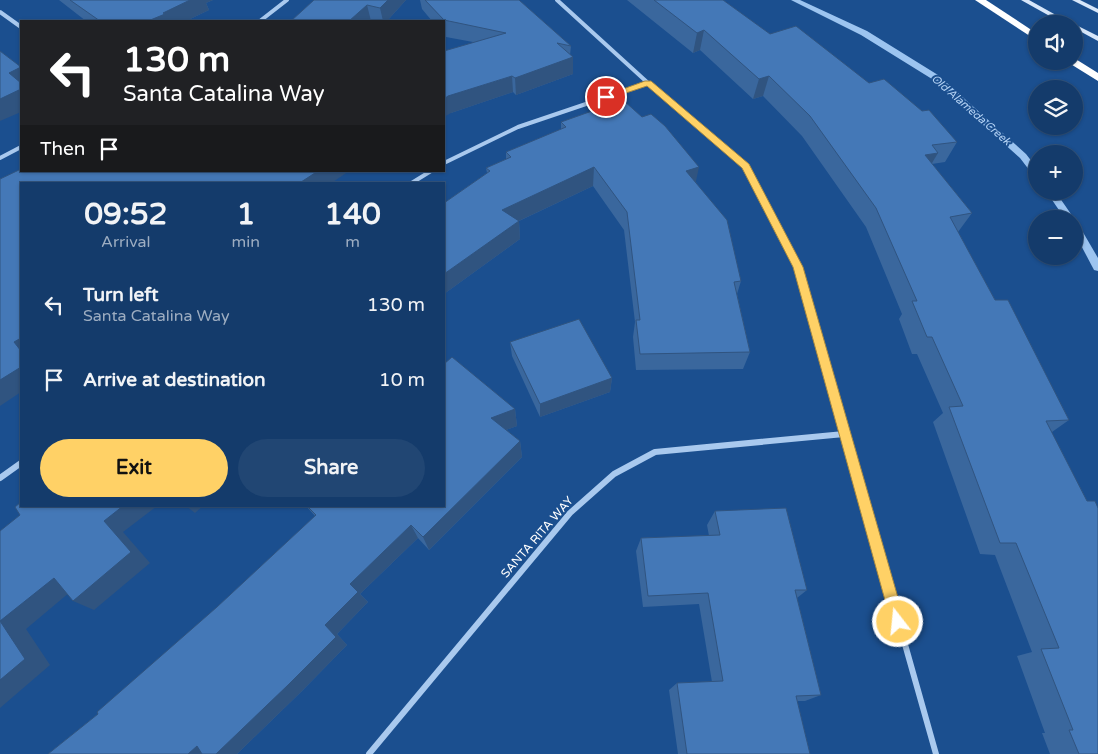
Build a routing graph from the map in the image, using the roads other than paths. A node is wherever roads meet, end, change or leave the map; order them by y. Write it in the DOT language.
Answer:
graph roads {
  1 [pos="287,0"];
  2 [pos="557,0"];
  3 [pos="980,0"];
  4 [pos="1024,0"];
  5 [pos="1076,0"];
  6 [pos="0,12"];
  7 [pos="1098,12"];
  8 [pos="1052,15"];
  9 [pos="261,20"];
  10 [pos="20,26"];
  11 [pos="1083,31"];
  12 [pos="1028,32"];
  13 [pos="1098,39"];
  14 [pos="1083,68"];
  15 [pos="1098,78"];
  16 [pos="648,83"];
  17 [pos="20,147"];
  18 [pos="0,158"];
  19 [pos="445,162"];
  20 [pos="429,172"];
  21 [pos="413,182"];
  22 [pos="844,434"];
  23 [pos="20,464"];
  24 [pos="0,478"];
  25 [pos="369,754"];
  26 [pos="936,754"];
  1 -- 9 [label="street"];
  2 -- 16 [label="street"];
  3 -- 12 [label="highway"];
  4 -- 8 [label="main road"];
  5 -- 7 [label="main road"];
  6 -- 10 [label="street"];
  11 -- 13 [label="main road"];
  14 -- 15 [label="highway"];
  16 -- 19 [label="street"];
  16 -- 22 [label="street"];
  17 -- 18 [label="street"];
  20 -- 21 [label="street"];
  22 -- 25 [label="street, SANTA RITA WAY"];
  22 -- 26 [label="street"];
  23 -- 24 [label="street"];
}
